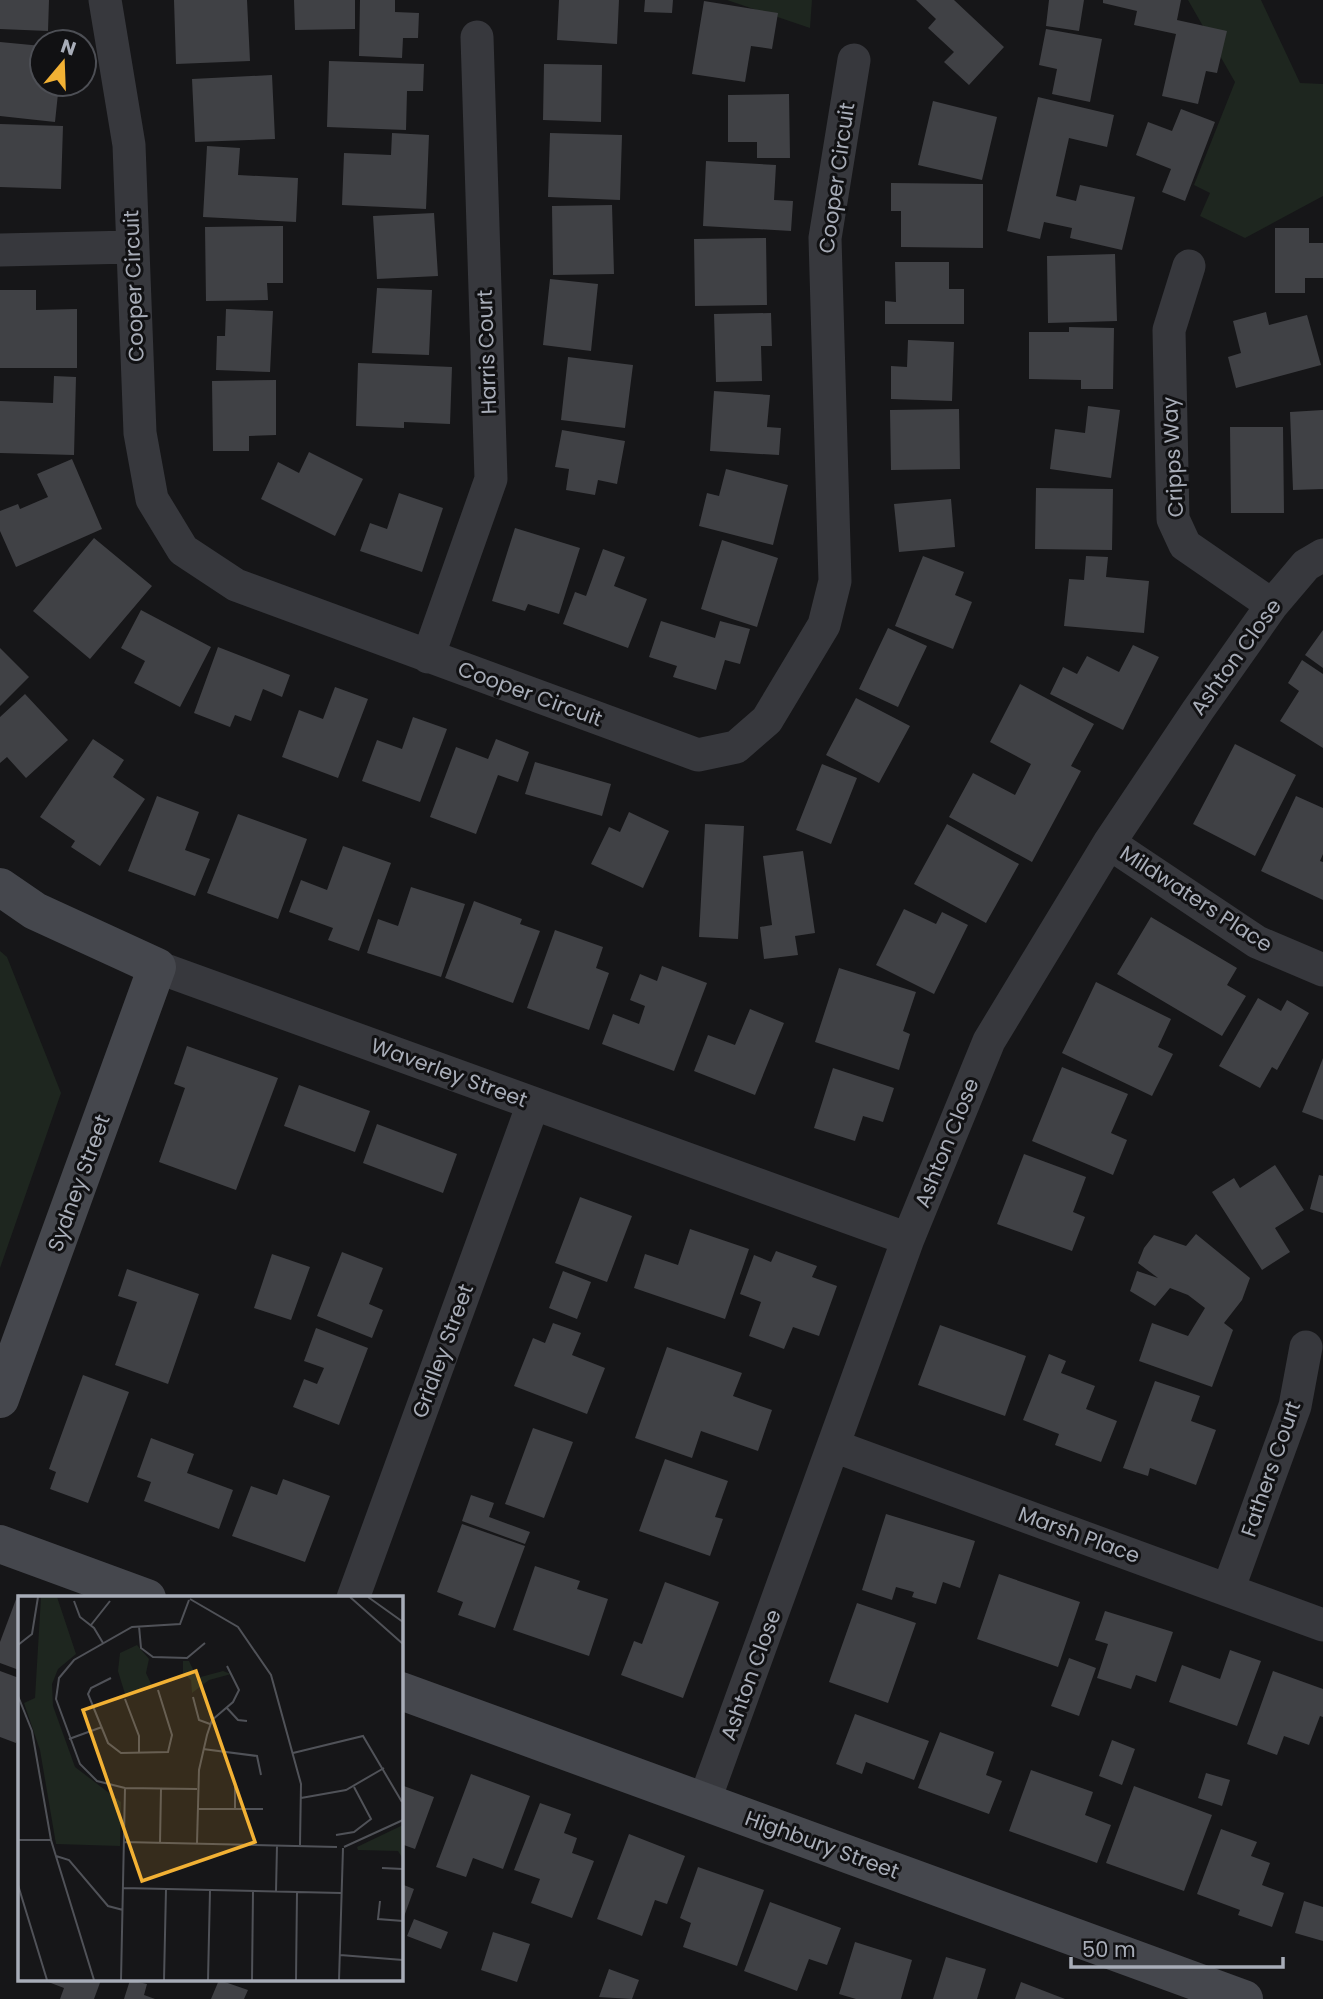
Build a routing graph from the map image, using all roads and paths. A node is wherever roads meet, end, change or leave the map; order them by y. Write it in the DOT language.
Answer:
graph roads {
  1 [pos="105,0"];
  2 [pos="477,37"];
  3 [pos="854,60"];
  4 [pos="132,247"];
  5 [pos="0,250"];
  6 [pos="1189,266"];
  7 [pos="1323,555"];
  8 [pos="1272,605"];
  9 [pos="428,657"];
  10 [pos="1109,843"];
  11 [pos="0,887"];
  12 [pos="158,967"];
  13 [pos="1323,970"];
  14 [pos="533,1104"];
  15 [pos="908,1239"];
  16 [pos="1306,1347"];
  17 [pos="0,1399"];
  18 [pos="834,1447"];
  19 [pos="0,1544"];
  20 [pos="1228,1590"];
  21 [pos="142,1596"];
  22 [pos="355,1596"];
  23 [pos="1323,1625"];
  24 [pos="402,1692"];
  25 [pos="704,1802"];
  26 [pos="1244,1999"];
  1 -- 4 [label="street, Cooper Circuit"];
  2 -- 9 [label="street, Harris Court"];
  3 -- 9 [label="street, Cooper Circuit"];
  4 -- 5 [label="street"];
  4 -- 9 [label="street, Cooper Circuit"];
  6 -- 8 [label="street, Cripps Way"];
  7 -- 8 [label="street, Ashton Close"];
  8 -- 10 [label="street, Ashton Close"];
  10 -- 13 [label="street, Mildwaters Place"];
  10 -- 15 [label="street, Ashton Close"];
  11 -- 12 [label="street, Waverley Street"];
  12 -- 14 [label="street, Waverley Street"];
  12 -- 17 [label="street, Sydney Street"];
  14 -- 15 [label="street, Waverley Street"];
  14 -- 22 [label="street, Gridley Street"];
  15 -- 18 [label="street, Ashton Close"];
  16 -- 20 [label="street, Fathers Court"];
  18 -- 20 [label="street, Marsh Place"];
  18 -- 25 [label="street, Ashton Close"];
  19 -- 21 [label="street"];
  20 -- 23 [label="street, Marsh Place"];
  24 -- 25 [label="street, Highbury Street"];
  25 -- 26 [label="street, Highbury Street"];
}
